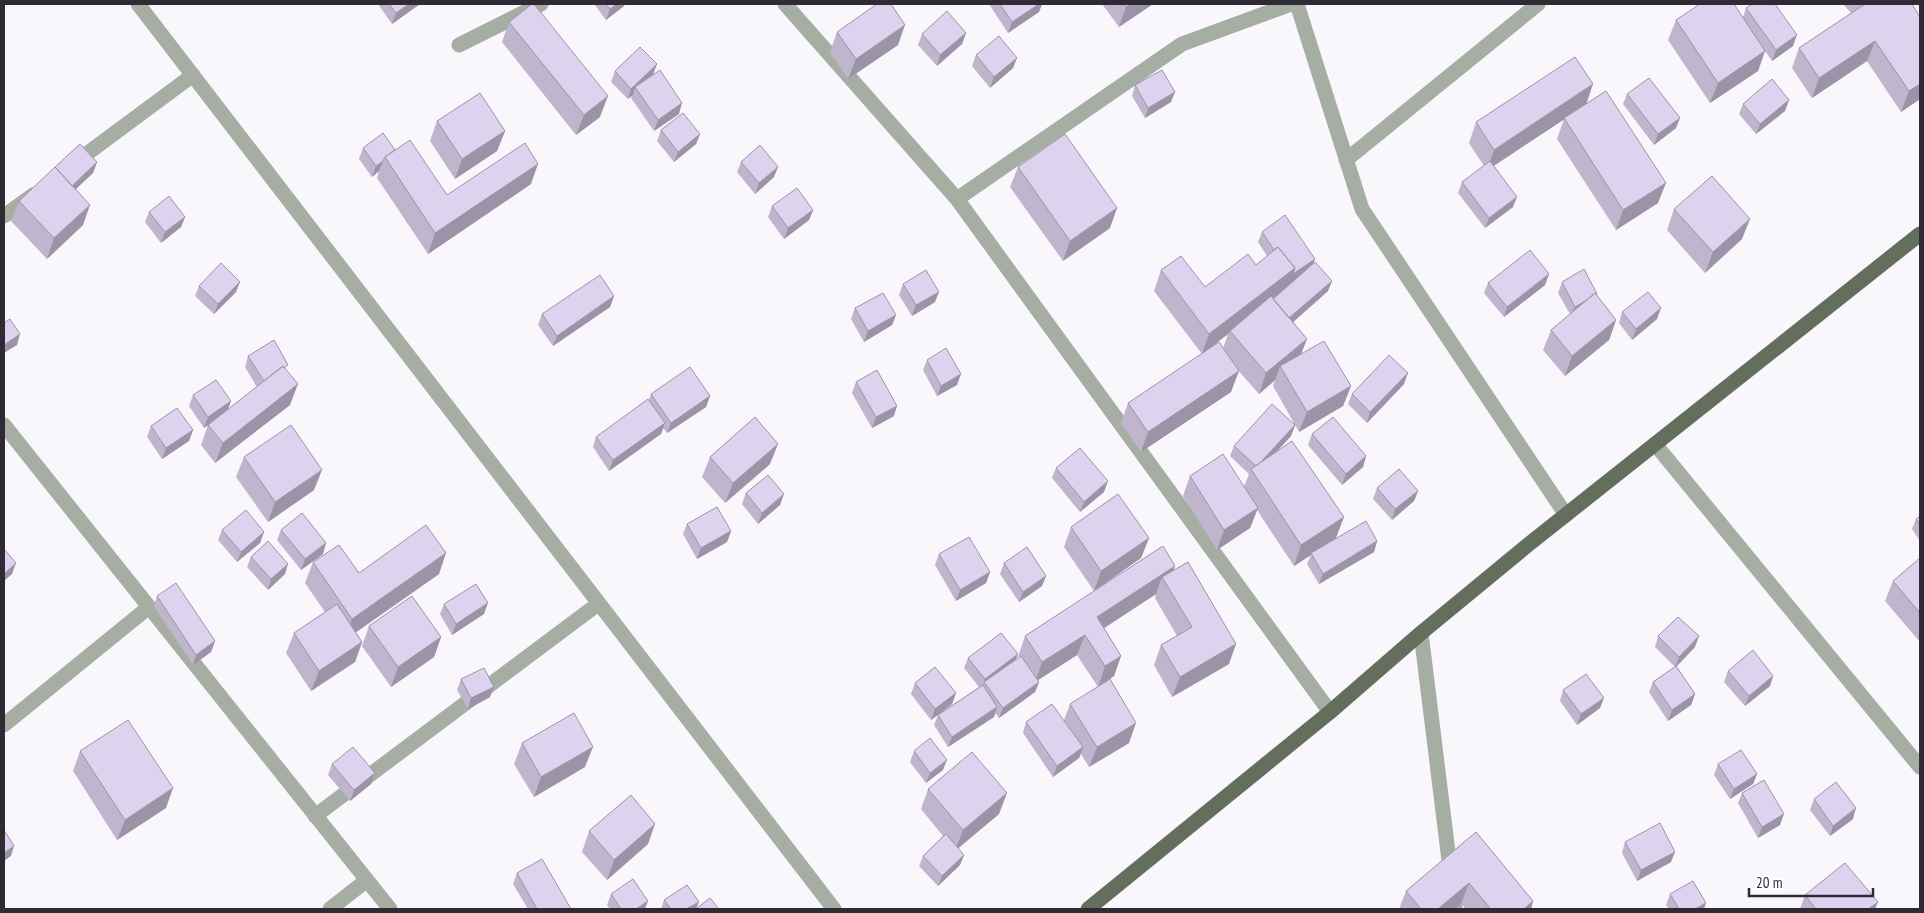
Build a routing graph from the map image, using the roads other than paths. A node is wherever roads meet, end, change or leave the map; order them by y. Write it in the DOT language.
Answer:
graph roads {
  1 [pos="138,4"];
  2 [pos="540,4"];
  3 [pos="785,4"];
  4 [pos="1291,4"];
  5 [pos="1297,4"];
  6 [pos="1538,4"];
  7 [pos="459,45"];
  8 [pos="192,75"];
  9 [pos="1346,160"];
  10 [pos="59,175"];
  11 [pos="43,187"];
  12 [pos="957,199"];
  13 [pos="4,216"];
  14 [pos="1918,241"];
  15 [pos="4,425"];
  16 [pos="1655,444"];
  17 [pos="1566,515"];
  18 [pos="598,604"];
  19 [pos="149,607"];
  20 [pos="1421,633"];
  21 [pos="1330,712"];
  22 [pos="4,725"];
  23 [pos="1920,767"];
  24 [pos="315,816"];
  25 [pos="366,880"];
  26 [pos="330,909"];
  27 [pos="390,909"];
  28 [pos="834,909"];
  29 [pos="1088,909"];
  30 [pos="1455,909"];
  1 -- 8 [label="street"];
  2 -- 7 [label="street"];
  3 -- 12 [label="street"];
  4 -- 12 [label="street"];
  5 -- 9 [label="street"];
  6 -- 9 [label="street"];
  8 -- 10 [label="street"];
  8 -- 18 [label="street"];
  9 -- 17 [label="street"];
  11 -- 13 [label="street"];
  12 -- 21 [label="street"];
  14 -- 16 [label="main road"];
  15 -- 19 [label="street"];
  16 -- 17 [label="main road"];
  16 -- 23 [label="street"];
  17 -- 20 [label="main road"];
  18 -- 24 [label="street"];
  18 -- 28 [label="street"];
  19 -- 22 [label="street"];
  19 -- 24 [label="street"];
  20 -- 21 [label="main road"];
  20 -- 30 [label="street"];
  21 -- 29 [label="main road"];
  24 -- 25 [label="street"];
  25 -- 26 [label="street"];
  25 -- 27 [label="street"];
}
